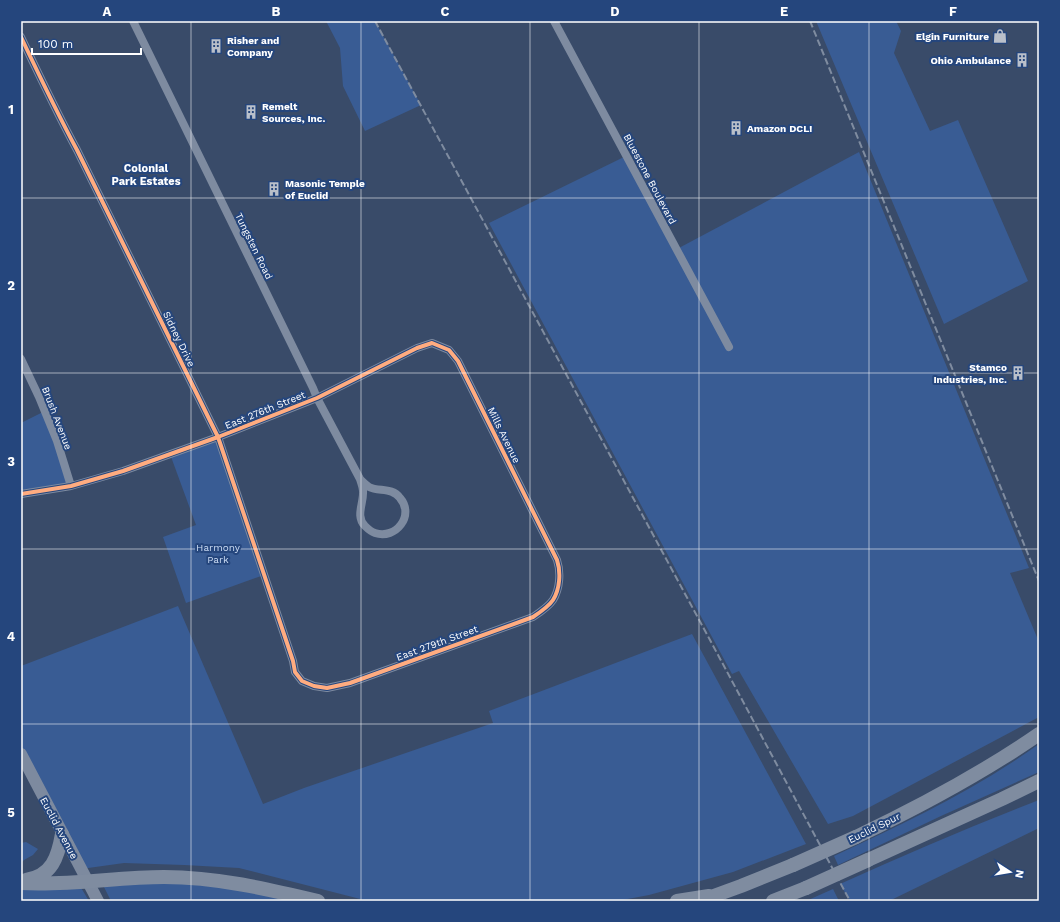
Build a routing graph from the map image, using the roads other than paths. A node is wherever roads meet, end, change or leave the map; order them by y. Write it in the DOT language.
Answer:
graph roads {
  1 [pos="133,21"];
  2 [pos="554,21"];
  3 [pos="21,37"];
  4 [pos="728,347"];
  5 [pos="416,348"];
  6 [pos="21,359"];
  7 [pos="316,398"];
  8 [pos="218,437"];
  9 [pos="360,479"];
  10 [pos="71,486"];
  11 [pos="21,494"];
  12 [pos="557,560"];
  13 [pos="293,661"];
  14 [pos="1039,734"];
  15 [pos="21,754"];
  16 [pos="1039,781"];
  17 [pos="1039,786"];
  18 [pos="1002,799"];
  19 [pos="62,834"];
  20 [pos="21,881"];
  21 [pos="88,881"];
  22 [pos="716,895"];
  23 [pos="98,901"];
  24 [pos="318,901"];
  25 [pos="677,901"];
  26 [pos="700,901"];
  27 [pos="773,901"];
  1 -- 7 [label="street, Tungsten Road"];
  2 -- 4 [label="street, Bluestone Boulevard"];
  3 -- 8 [label="street, Sidney Drive"];
  5 -- 7 [label="street, East 276th Street"];
  5 -- 12 [label="street, Mills Avenue"];
  6 -- 10 [label="street, Brush Avenue"];
  7 -- 8 [label="street, East 276th Street"];
  7 -- 9 [label="street, Tungsten Road"];
  8 -- 10 [label="street, East 276th Street"];
  8 -- 13 [label="street, Sidney Drive"];
  9 -- 9 [label="street, Tungsten Road"];
  10 -- 11 [label="street, East 276th Street"];
  12 -- 13 [label="street, East 279th Street"];
  14 -- 22 [label="highway, Euclid Spur, bridge"];
  15 -- 19 [label="main road, Euclid Avenue"];
  16 -- 18 [label="highway"];
  17 -- 18 [label="highway"];
  18 -- 27 [label="highway, bridge"];
  19 -- 20 [label="highway"];
  19 -- 21 [label="main road, Euclid Avenue"];
  20 -- 21 [label="highway"];
  21 -- 23 [label="main road, Euclid Avenue"];
  21 -- 24 [label="highway"];
  22 -- 25 [label="highway"];
  22 -- 26 [label="highway, Euclid Spur"];
}
